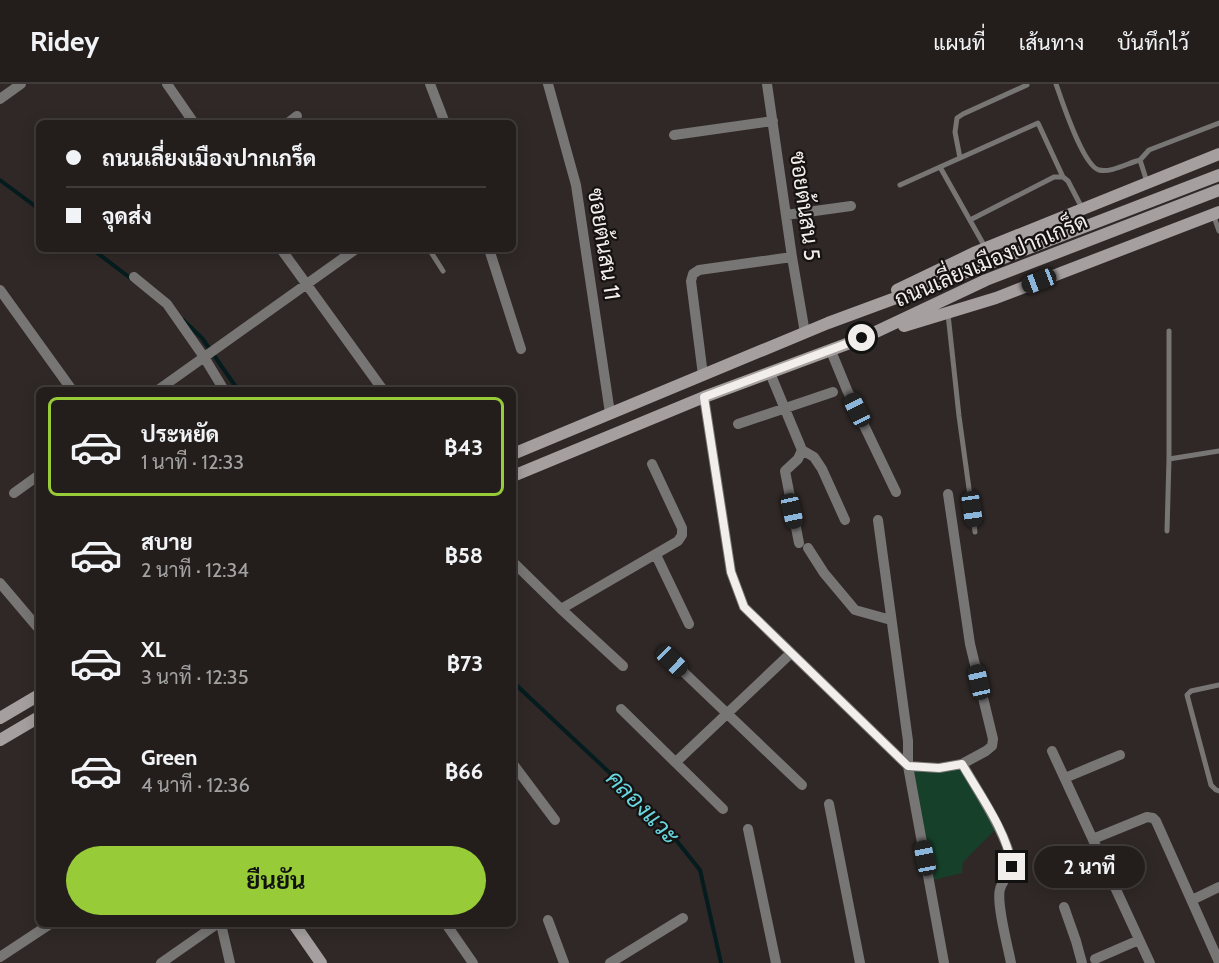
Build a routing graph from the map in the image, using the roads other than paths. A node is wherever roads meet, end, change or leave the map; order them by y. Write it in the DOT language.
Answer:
graph roads {
  1 [pos="167,84"];
  2 [pos="430,84"];
  3 [pos="548,84"];
  4 [pos="767,84"];
  5 [pos="1026,84"];
  6 [pos="1056,84"];
  7 [pos="16,85"];
  8 [pos="0,99"];
  9 [pos="192,120"];
  10 [pos="444,120"];
  11 [pos="773,121"];
  12 [pos="1219,123"];
  13 [pos="674,135"];
  14 [pos="1219,154"];
  15 [pos="960,158"];
  16 [pos="1140,160"];
  17 [pos="940,167"];
  18 [pos="1219,175"];
  19 [pos="1063,177"];
  20 [pos="1147,183"];
  21 [pos="900,185"];
  22 [pos="1219,190"];
  23 [pos="851,206"];
  24 [pos="1083,209"];
  25 [pos="1216,213"];
  26 [pos="786,215"];
  27 [pos="970,220"];
  28 [pos="1219,231"];
  29 [pos="986,248"];
  30 [pos="283,252"];
  31 [pos="352,252"];
  32 [pos="431,252"];
  33 [pos="490,252"];
  34 [pos="792,257"];
  35 [pos="443,271"];
  36 [pos="134,277"];
  37 [pos="306,285"];
  38 [pos="0,290"];
  39 [pos="948,312"];
  40 [pos="828,324"];
  41 [pos="1168,331"];
  42 [pos="806,333"];
  43 [pos="862,338"];
  44 [pos="521,349"];
  45 [pos="831,351"];
  46 [pos="206,356"];
  47 [pos="770,373"];
  48 [pos="703,375"];
  49 [pos="70,387"];
  50 [pos="162,387"];
  51 [pos="222,387"];
  52 [pos="381,387"];
  53 [pos="833,392"];
  54 [pos="704,397"];
  55 [pos="785,408"];
  56 [pos="610,413"];
  57 [pos="738,424"];
  58 [pos="802,450"];
  59 [pos="1219,451"];
  60 [pos="516,453"];
  61 [pos="1169,459"];
  62 [pos="652,464"];
  63 [pos="516,475"];
  64 [pos="36,478"];
  65 [pos="896,492"];
  66 [pos="14,493"];
  67 [pos="948,494"];
  68 [pos="845,520"];
  69 [pos="878,520"];
  70 [pos="1167,531"];
  71 [pos="975,532"];
  72 [pos="656,555"];
  73 [pos="517,575"];
  74 [pos="0,583"];
  75 [pos="561,609"];
  76 [pos="891,620"];
  77 [pos="689,624"];
  78 [pos="36,625"];
  79 [pos="791,653"];
  80 [pos="672,661"];
  81 [pos="623,666"];
  82 [pos="1219,685"];
  83 [pos="36,697"];
  84 [pos="621,709"];
  85 [pos="727,713"];
  86 [pos="0,718"];
  87 [pos="36,719"];
  88 [pos="0,740"];
  89 [pos="1052,750"];
  90 [pos="1120,755"];
  91 [pos="676,762"];
  92 [pos="962,764"];
  93 [pos="908,766"];
  94 [pos="516,768"];
  95 [pos="1065,778"];
  96 [pos="802,785"];
  97 [pos="1219,791"];
  98 [pos="829,804"];
  99 [pos="723,809"];
  100 [pos="555,820"];
  101 [pos="748,829"];
  102 [pos="1093,839"];
  103 [pos="1219,887"];
  104 [pos="1192,900"];
  105 [pos="1064,907"];
  106 [pos="683,918"];
  107 [pos="548,920"];
  108 [pos="45,927"];
  109 [pos="215,927"];
  110 [pos="220,927"];
  111 [pos="296,927"];
  112 [pos="448,927"];
  113 [pos="1139,940"];
  114 [pos="0,957"];
  115 [pos="1095,958"];
  116 [pos="1219,962"];
  117 [pos="161,963"];
  118 [pos="230,963"];
  119 [pos="321,963"];
  120 [pos="473,963"];
  121 [pos="564,963"];
  122 [pos="610,963"];
  123 [pos="776,963"];
  124 [pos="860,963"];
  125 [pos="944,963"];
  126 [pos="1011,963"];
  127 [pos="1082,963"];
  128 [pos="1150,963"];
  1 -- 9 [label="street"];
  2 -- 10 [label="street"];
  3 -- 56 [label="street, ซอยต้นสน 11"];
  4 -- 11 [label="street, ซอยต้นสน 5"];
  5 -- 15 [label="lane"];
  6 -- 16 [label="lane"];
  7 -- 8 [label="street"];
  11 -- 13 [label="street"];
  11 -- 26 [label="street, ซอยต้นสน 5"];
  12 -- 16 [label="lane"];
  14 -- 20 [label="main road"];
  15 -- 17 [label="lane"];
  15 -- 19 [label="lane"];
  16 -- 20 [label="lane"];
  17 -- 21 [label="lane"];
  17 -- 27 [label="lane"];
  18 -- 40 [label="main road, ถนนเลี่ยงเมืองปากเกร็ด"];
  19 -- 24 [label="lane"];
  19 -- 27 [label="lane"];
  20 -- 24 [label="main road"];
  22 -- 43 [label="main road, ถนนเลี่ยงเมืองปากเกร็ด"];
  23 -- 26 [label="street"];
  24 -- 29 [label="main road"];
  25 -- 28 [label="lane"];
  25 -- 39 [label="main road"];
  26 -- 34 [label="street, ซอยต้นสน 5"];
  27 -- 29 [label="lane"];
  29 -- 40 [label="main road"];
  30 -- 37 [label="street"];
  31 -- 37 [label="street"];
  32 -- 35 [label="lane"];
  33 -- 44 [label="street"];
  34 -- 42 [label="street, ซอยต้นสน 5"];
  34 -- 48 [label="street"];
  36 -- 46 [label="street"];
  37 -- 46 [label="street"];
  37 -- 52 [label="street"];
  38 -- 49 [label="street"];
  39 -- 43 [label="main road"];
  39 -- 71 [label="lane"];
  40 -- 42 [label="main road, ถนนเลี่ยงเมืองปากเกร็ด"];
  41 -- 61 [label="lane"];
  42 -- 48 [label="main road, ถนนเลี่ยงเมืองปากเกร็ด"];
  43 -- 45 [label="main road, ถนนเลี่ยงเมืองปากเกร็ด"];
  45 -- 47 [label="main road, ถนนเลี่ยงเมืองปากเกร็ด"];
  45 -- 65 [label="street"];
  46 -- 50 [label="street"];
  46 -- 51 [label="street"];
  47 -- 54 [label="main road, ถนนเลี่ยงเมืองปากเกร็ด"];
  47 -- 55 [label="street"];
  48 -- 56 [label="main road, ถนนเลี่ยงเมืองปากเกร็ด"];
  53 -- 55 [label="street"];
  54 -- 63 [label="main road, ถนนเลี่ยงเมืองปากเกร็ด"];
  54 -- 79 [label="street"];
  55 -- 57 [label="street"];
  55 -- 58 [label="street"];
  56 -- 60 [label="main road, ถนนเลี่ยงเมืองปากเกร็ด"];
  58 -- 68 [label="street"];
  58 -- 76 [label="street"];
  59 -- 61 [label="lane"];
  61 -- 70 [label="lane"];
  62 -- 72 [label="street"];
  64 -- 66 [label="street"];
  67 -- 92 [label="street"];
  69 -- 76 [label="street"];
  72 -- 75 [label="street"];
  72 -- 77 [label="street"];
  73 -- 75 [label="street"];
  74 -- 78 [label="street"];
  75 -- 81 [label="street"];
  76 -- 93 [label="street"];
  79 -- 85 [label="street"];
  79 -- 93 [label="street"];
  80 -- 85 [label="street"];
  82 -- 97 [label="lane"];
  83 -- 86 [label="main road"];
  84 -- 91 [label="street"];
  85 -- 91 [label="street"];
  85 -- 96 [label="street"];
  87 -- 88 [label="main road"];
  89 -- 95 [label="street"];
  90 -- 95 [label="street"];
  91 -- 99 [label="street"];
  92 -- 93 [label="street"];
  92 -- 126 [label="street"];
  93 -- 125 [label="street"];
  94 -- 100 [label="street"];
  95 -- 102 [label="street"];
  98 -- 124 [label="street"];
  101 -- 123 [label="street"];
  102 -- 104 [label="street"];
  102 -- 113 [label="street"];
  103 -- 104 [label="street"];
  104 -- 116 [label="street"];
  105 -- 127 [label="street"];
  106 -- 122 [label="street"];
  107 -- 121 [label="street"];
  108 -- 114 [label="street"];
  109 -- 117 [label="street"];
  110 -- 118 [label="street"];
  111 -- 119 [label="main road"];
  112 -- 120 [label="street"];
  113 -- 115 [label="street"];
  113 -- 128 [label="street"];
}
